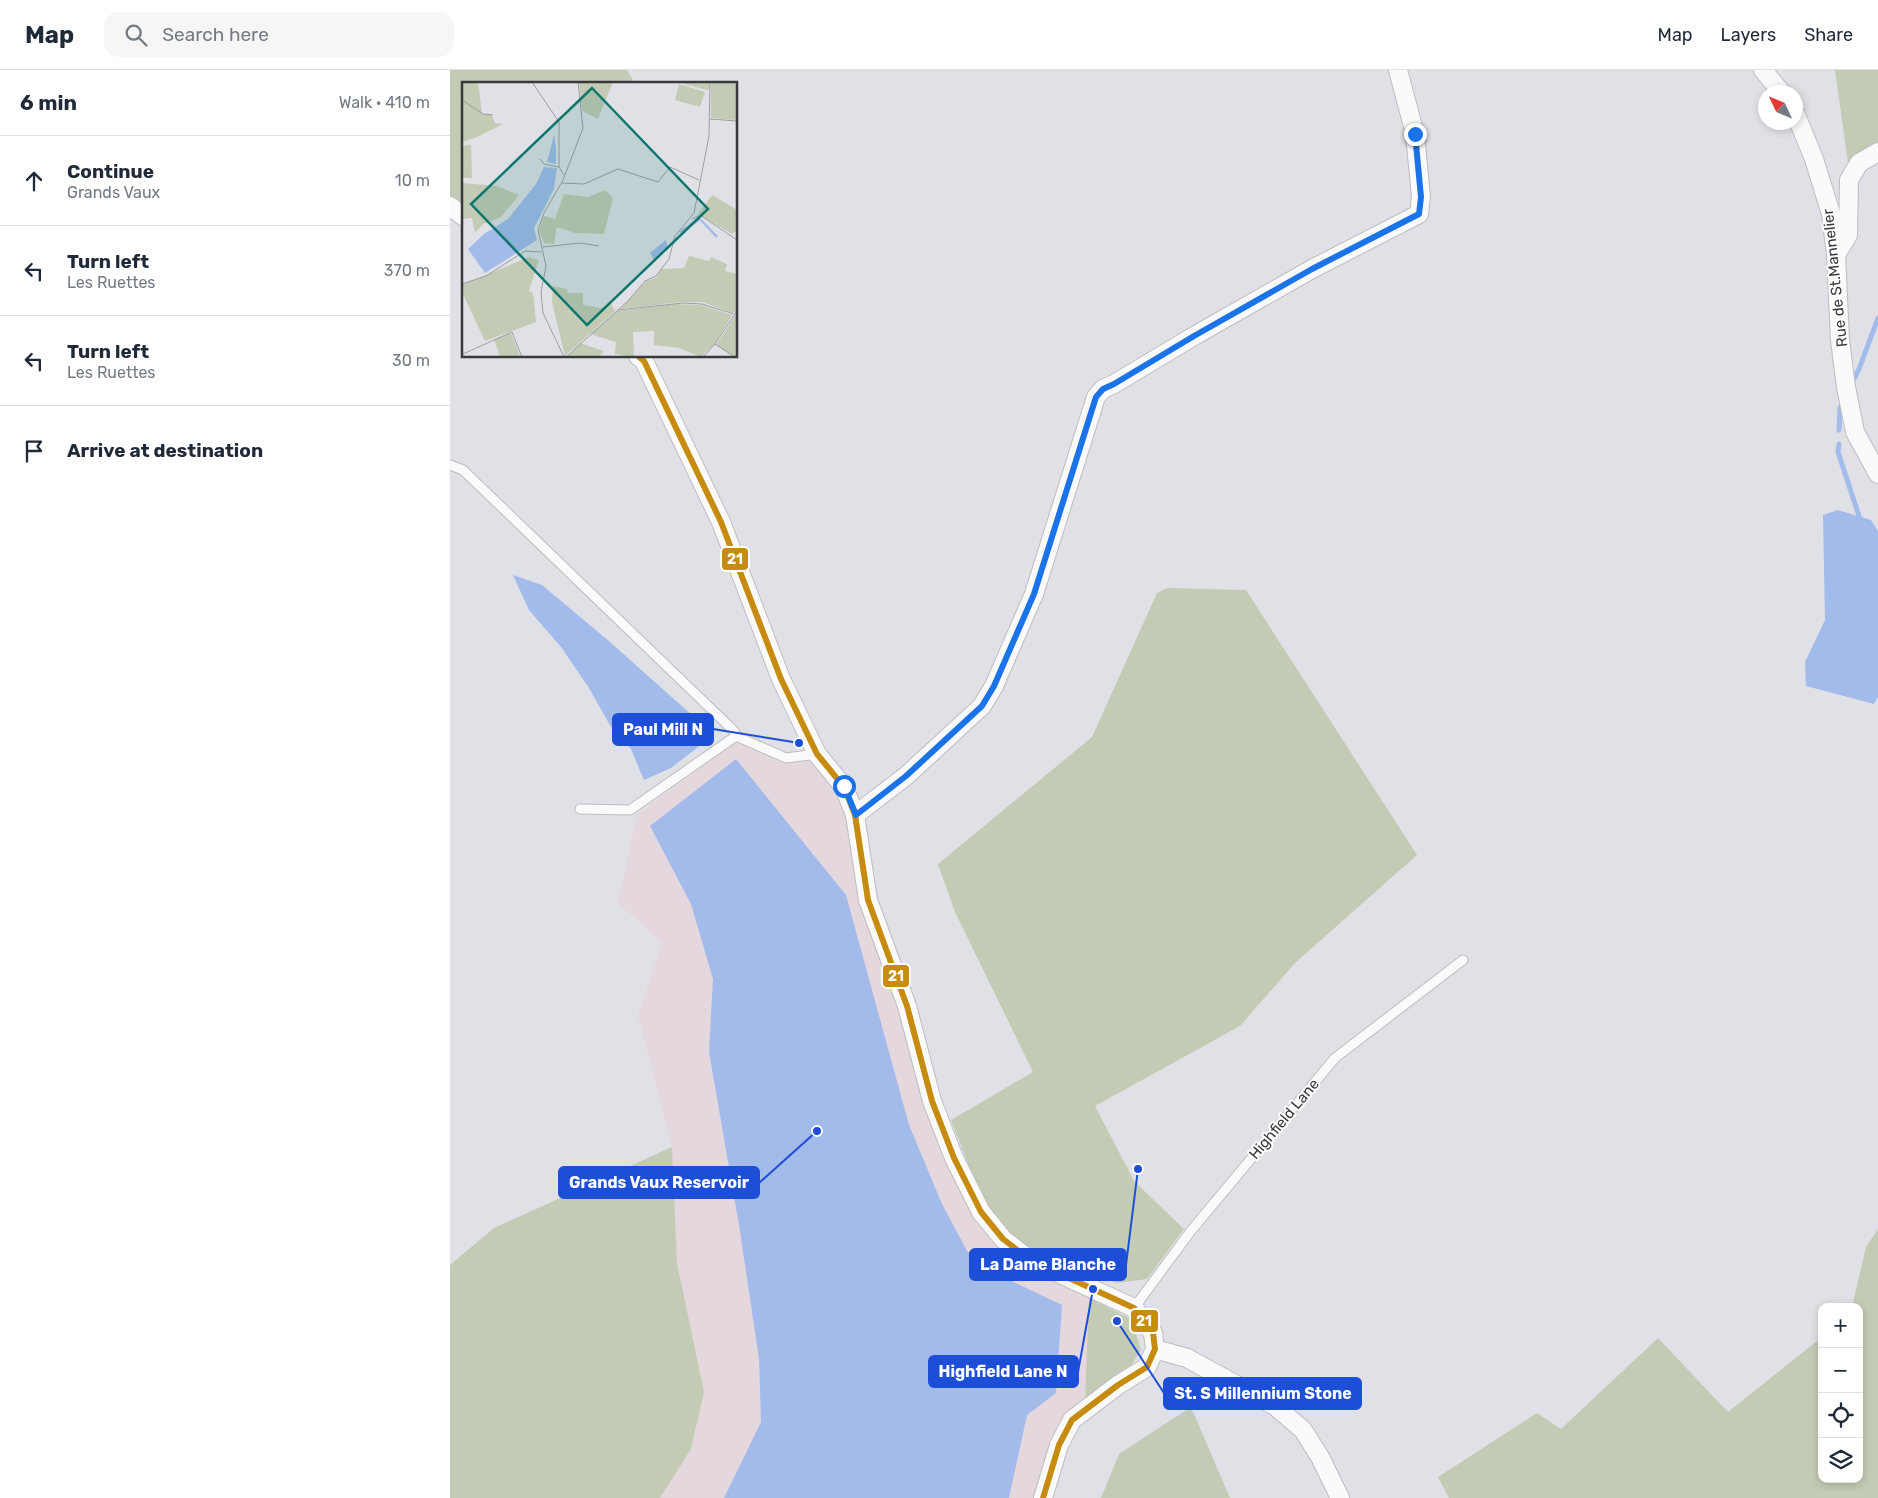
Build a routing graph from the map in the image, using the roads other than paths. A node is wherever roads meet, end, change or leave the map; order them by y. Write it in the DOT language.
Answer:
graph roads {
  1 [pos="1398,70"];
  2 [pos="1762,70"];
  3 [pos="1775,85"];
  4 [pos="1802,130"];
  5 [pos="1878,152"];
  6 [pos="450,206"];
  7 [pos="462,215"];
  8 [pos="1836,255"];
  9 [pos="640,358"];
  10 [pos="450,465"];
  11 [pos="1878,474"];
  12 [pos="736,736"];
  13 [pos="817,754"];
  14 [pos="580,809"];
  15 [pos="856,815"];
  16 [pos="1463,960"];
  17 [pos="1134,1308"];
  18 [pos="1155,1349"];
  19 [pos="1043,1498"];
  20 [pos="1340,1498"];
  1 -- 15 [label="street"];
  2 -- 3 [label="street"];
  4 -- 8 [label="street, Rue de St.Mannelier"];
  5 -- 8 [label="street"];
  6 -- 7 [label="street"];
  8 -- 11 [label="street, Rue de St.Mannelier"];
  9 -- 13 [label="street"];
  10 -- 12 [label="lane"];
  12 -- 13 [label="lane"];
  12 -- 14 [label="lane"];
  13 -- 15 [label="street"];
  15 -- 17 [label="street"];
  16 -- 17 [label="lane, Highfield Lane"];
  17 -- 18 [label="street"];
  18 -- 19 [label="street"];
  18 -- 20 [label="street"];
}
